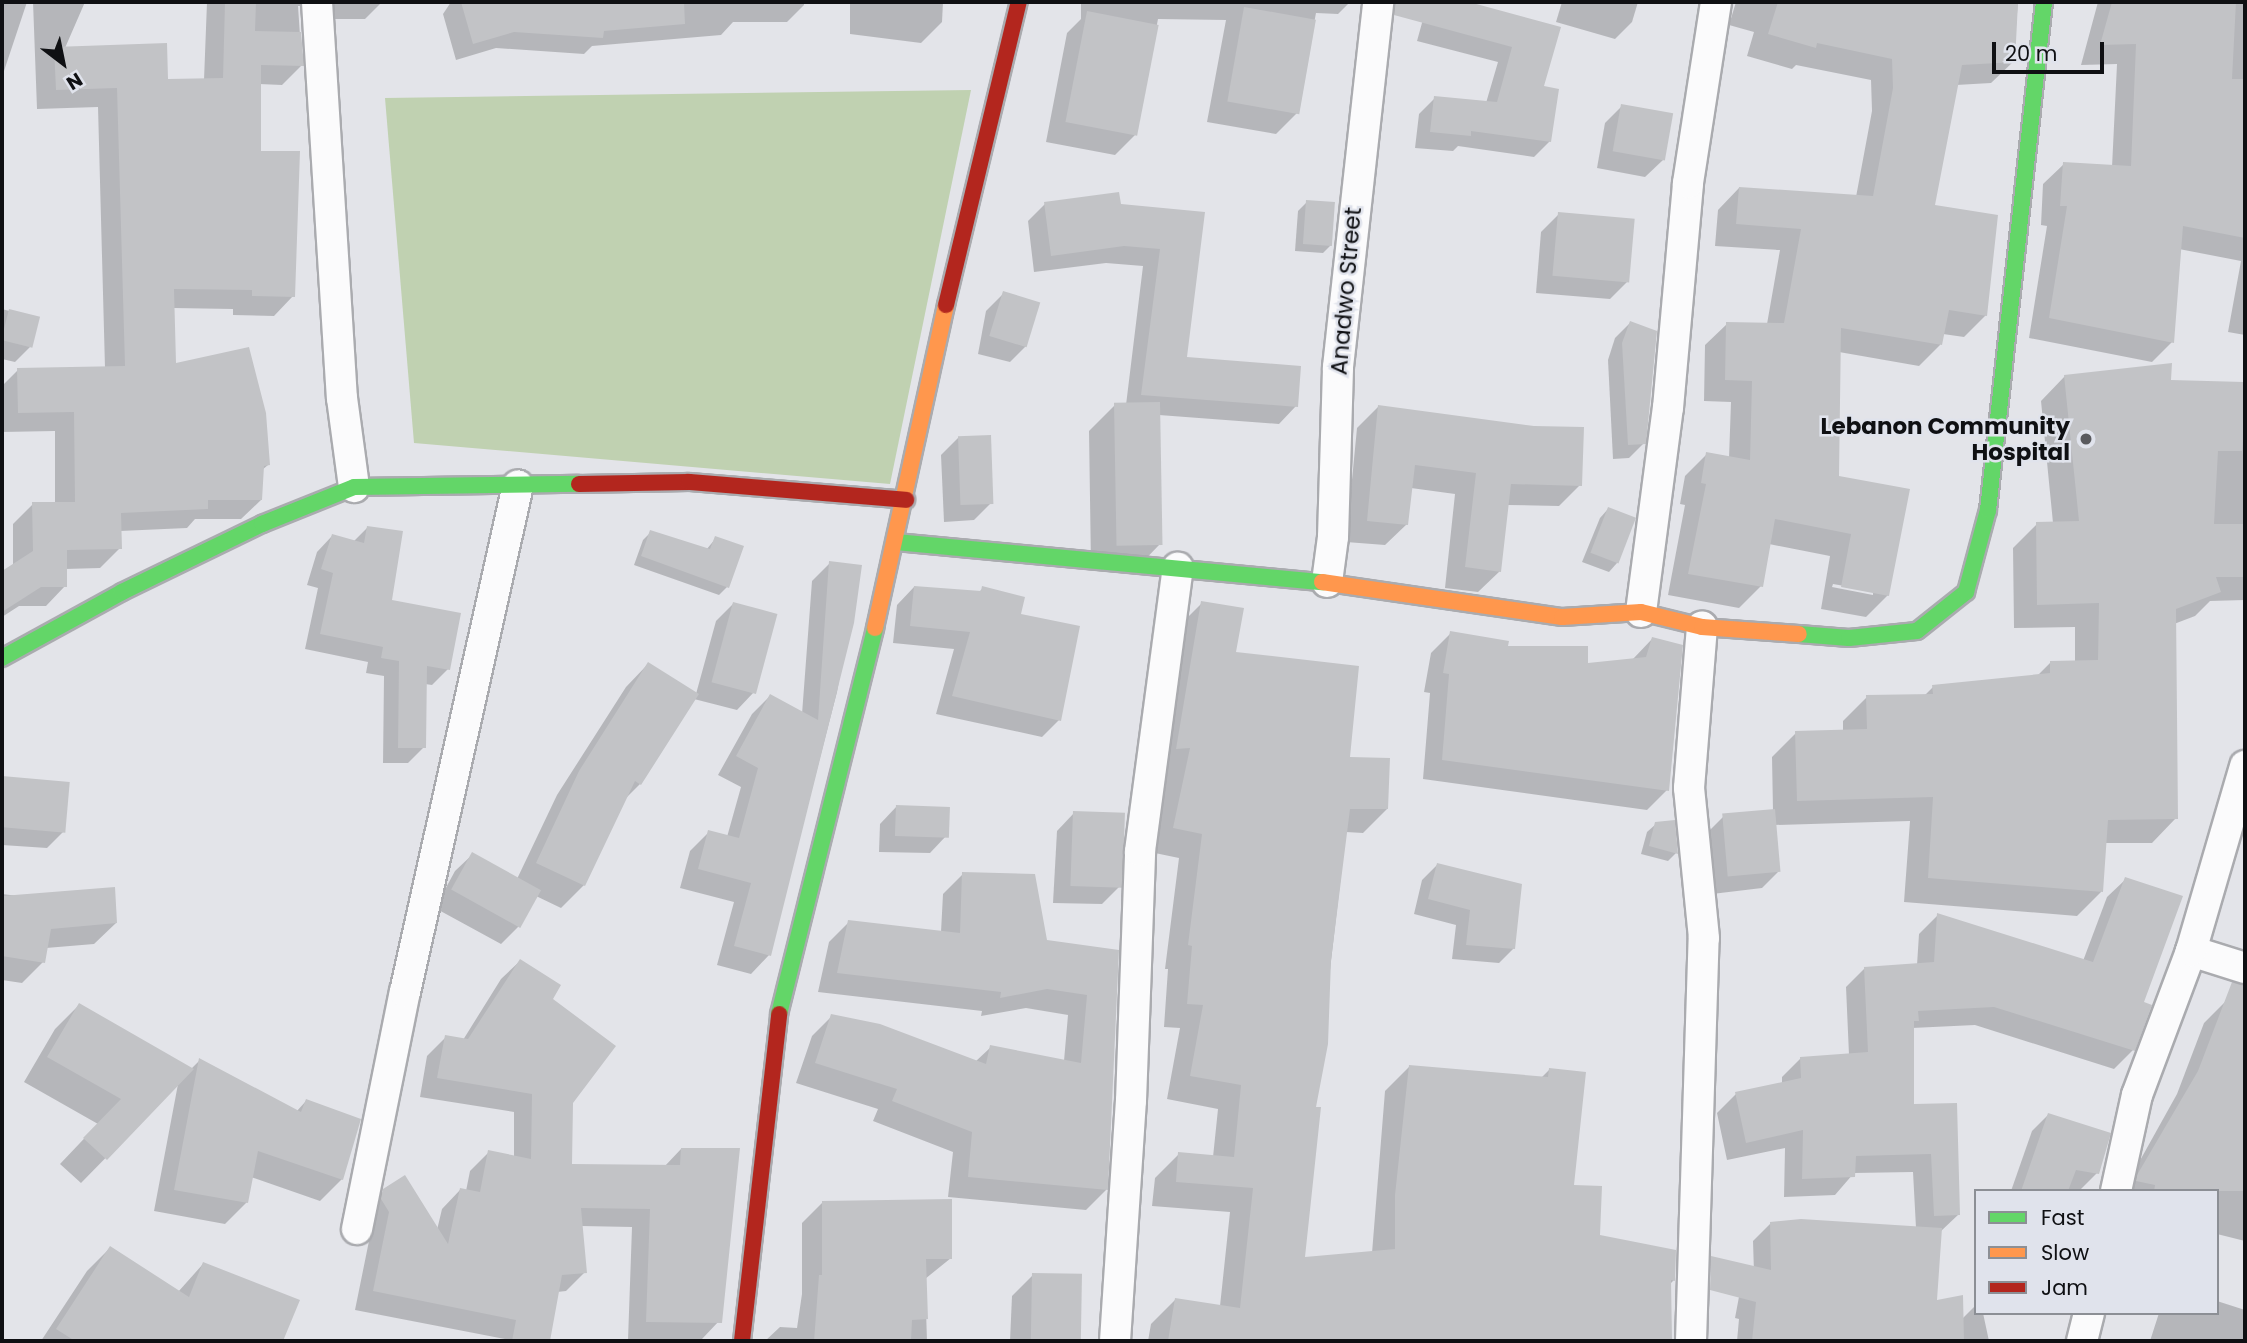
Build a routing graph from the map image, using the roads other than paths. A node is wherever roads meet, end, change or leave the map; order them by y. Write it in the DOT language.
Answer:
graph roads {
  1 [pos="317,2"];
  2 [pos="1019,2"];
  3 [pos="1378,2"];
  4 [pos="1716,2"];
  5 [pos="2044,2"];
  6 [pos="518,485"];
  7 [pos="354,487"];
  8 [pos="906,500"];
  9 [pos="896,542"];
  10 [pos="1178,568"];
  11 [pos="1327,582"];
  12 [pos="1642,612"];
  13 [pos="1702,626"];
  14 [pos="2,658"];
  15 [pos="2245,766"];
  16 [pos="2190,951"];
  17 [pos="2245,968"];
  18 [pos="2116,1189"];
  19 [pos="357,1230"];
  20 [pos="2088,1315"];
  21 [pos="742,1341"];
  22 [pos="1115,1341"];
  23 [pos="1691,1341"];
  24 [pos="2082,1341"];
  1 -- 7 [label="street"];
  2 -- 8 [label="street"];
  3 -- 11 [label="street, Anadwo Street"];
  4 -- 12 [label="street"];
  5 -- 13 [label="street"];
  6 -- 7 [label="street"];
  6 -- 8 [label="street"];
  6 -- 19 [label="street"];
  7 -- 14 [label="street"];
  8 -- 9 [label="street"];
  9 -- 10 [label="street"];
  9 -- 21 [label="street"];
  10 -- 11 [label="street"];
  10 -- 22 [label="street"];
  11 -- 12 [label="street"];
  12 -- 13 [label="street"];
  13 -- 23 [label="street"];
  15 -- 16 [label="street"];
  16 -- 17 [label="street"];
  16 -- 18 [label="street"];
  20 -- 24 [label="street"];
}
